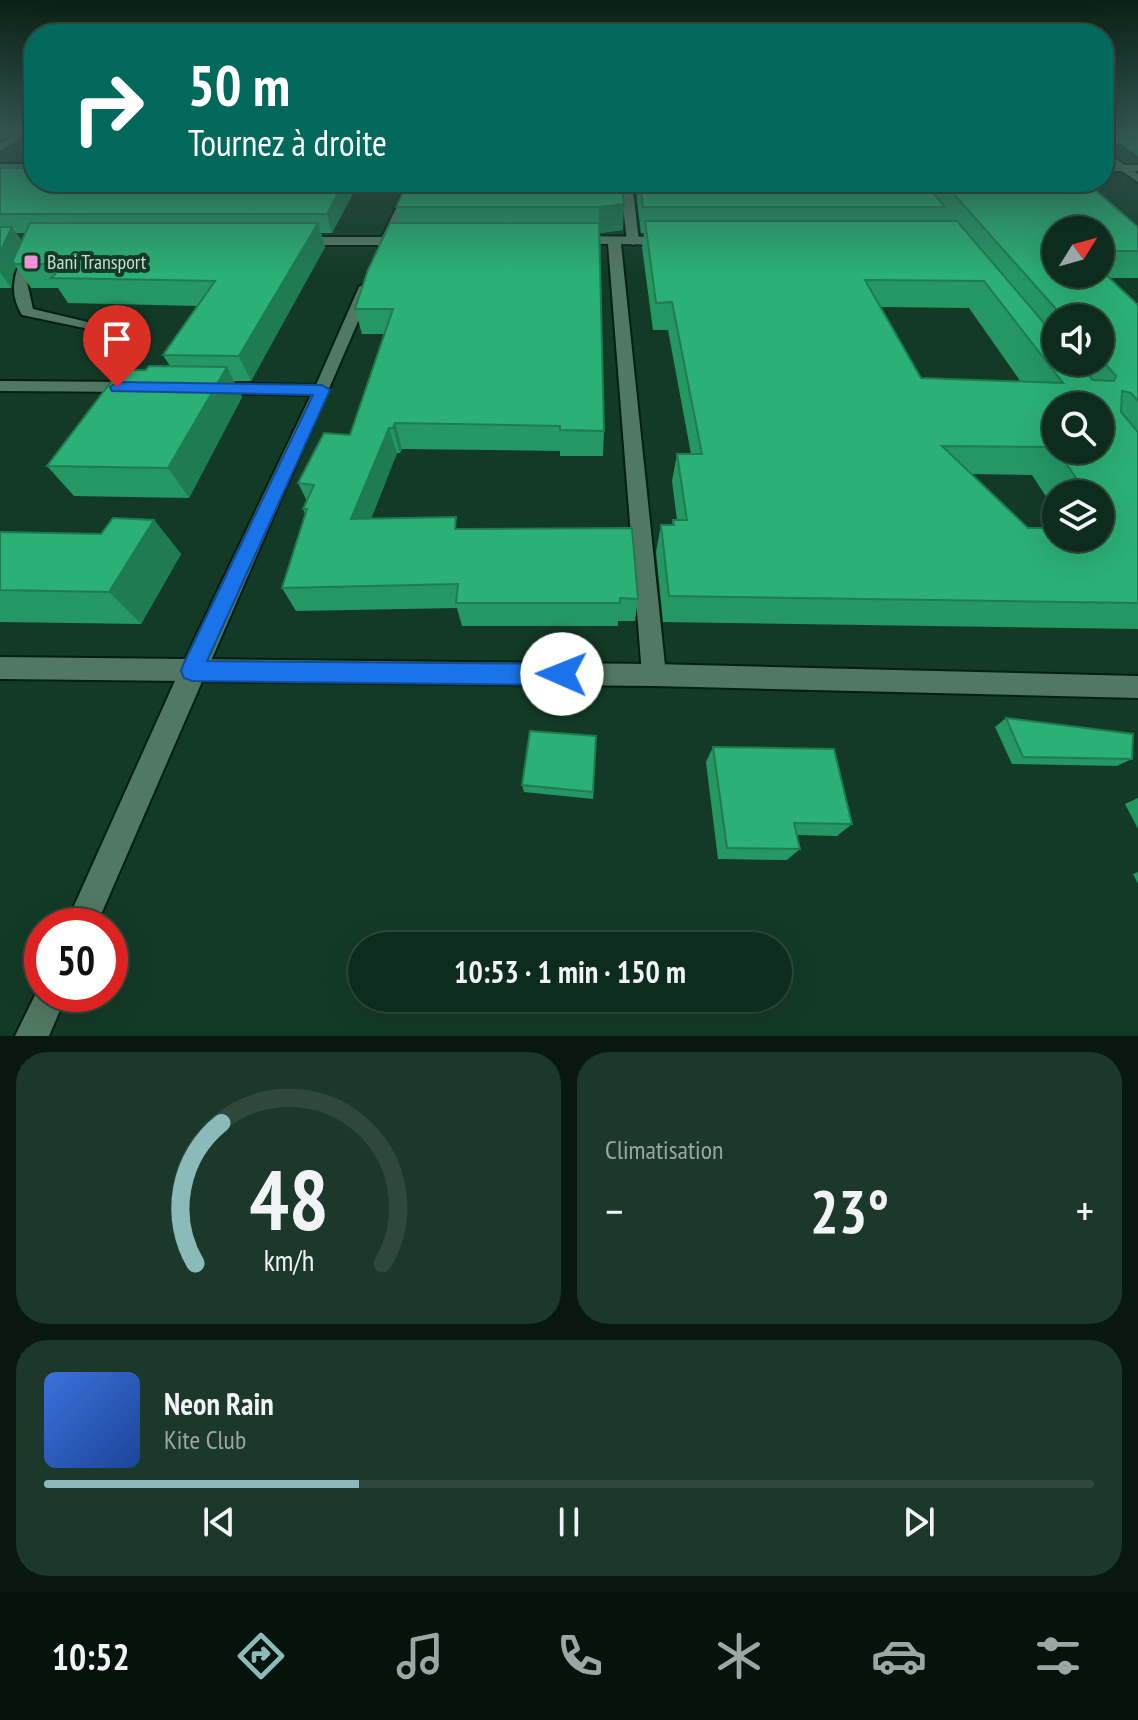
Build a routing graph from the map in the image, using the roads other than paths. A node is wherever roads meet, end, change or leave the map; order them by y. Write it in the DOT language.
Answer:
graph roads {
  1 [pos="410,192"];
  2 [pos="627,192"];
  3 [pos="32,240"];
  4 [pos="553,240"];
  5 [pos="614,240"];
  6 [pos="681,240"];
  7 [pos="275,241"];
  8 [pos="386,241"];
  9 [pos="416,241"];
  10 [pos="633,241"];
  11 [pos="108,331"];
  12 [pos="0,386"];
  13 [pos="154,388"];
  14 [pos="200,388"];
  15 [pos="322,390"];
  16 [pos="0,668"];
  17 [pos="192,671"];
  18 [pos="654,675"];
  19 [pos="1138,687"];
  20 [pos="88,908"];
  21 [pos="43,1012"];
  22 [pos="32,1036"];
  1 -- 8 [label="street"];
  2 -- 10 [label="street"];
  3 -- 11 [label="street"];
  4 -- 5 [label="street"];
  5 -- 10 [label="street"];
  5 -- 18 [label="street"];
  6 -- 10 [label="street"];
  7 -- 8 [label="street"];
  8 -- 9 [label="street"];
  8 -- 15 [label="street"];
  12 -- 13 [label="street"];
  14 -- 15 [label="street"];
  15 -- 17 [label="street"];
  16 -- 17 [label="street"];
  17 -- 18 [label="street"];
  17 -- 20 [label="street"];
  18 -- 19 [label="street"];
  21 -- 22 [label="street"];
}
